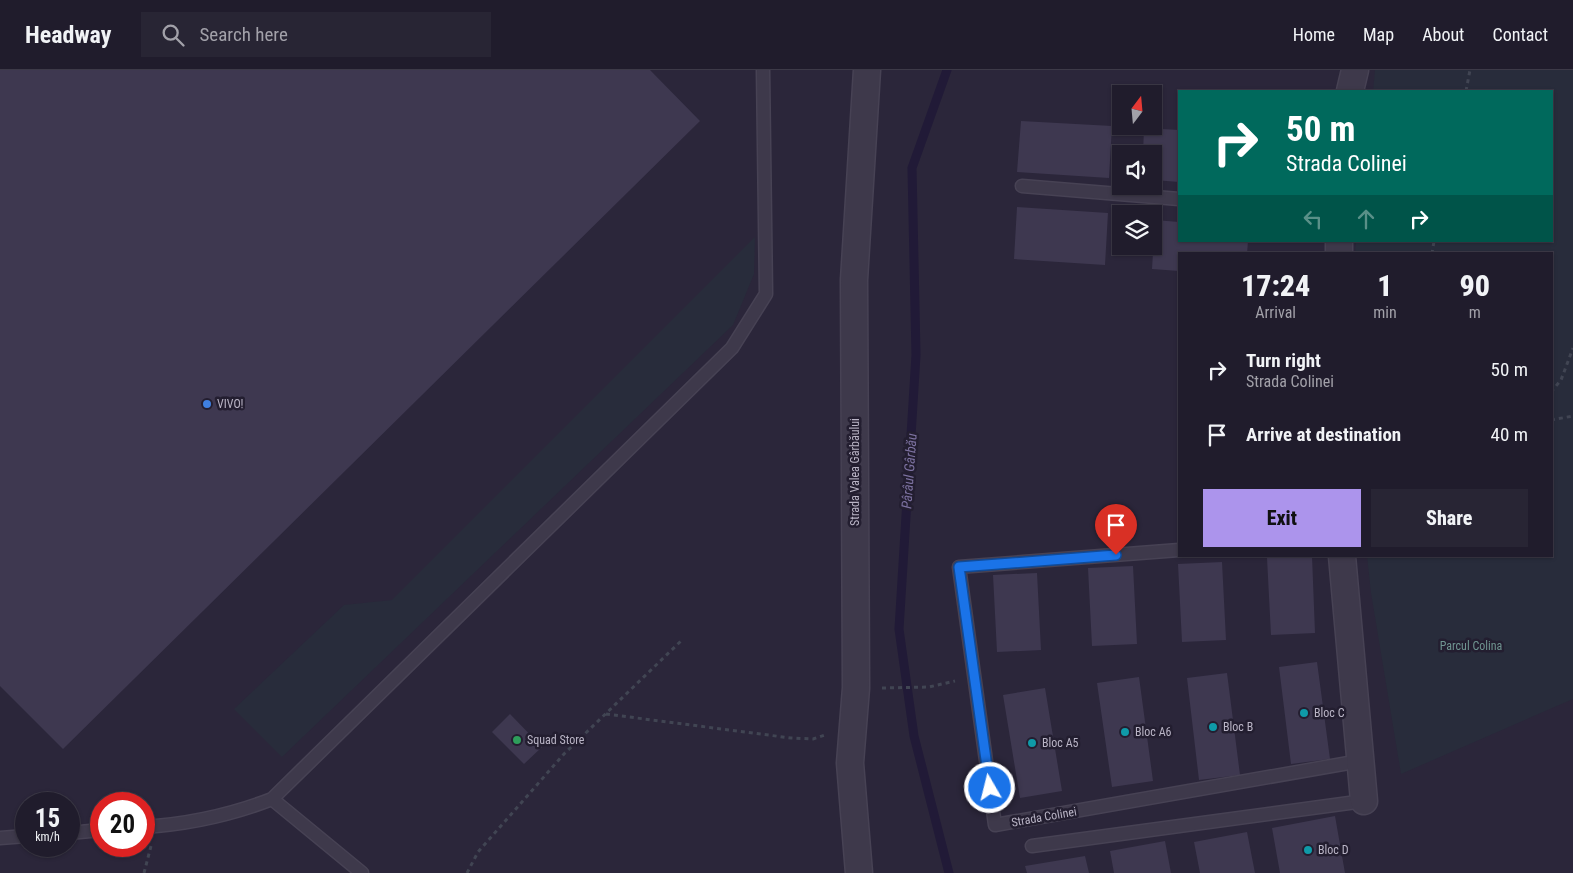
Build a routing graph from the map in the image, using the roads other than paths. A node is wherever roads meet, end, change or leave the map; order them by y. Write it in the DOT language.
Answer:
graph roads {
  1 [pos="763,70"];
  2 [pos="867,70"];
  3 [pos="1355,70"];
  4 [pos="1350,90"];
  5 [pos="1022,186"];
  6 [pos="1178,199"];
  7 [pos="1178,550"];
  8 [pos="1342,557"];
  9 [pos="1360,761"];
  10 [pos="272,799"];
  11 [pos="1364,801"];
  12 [pos="155,826"];
  13 [pos="15,837"];
  14 [pos="0,838"];
  15 [pos="1032,846"];
  16 [pos="362,873"];
  17 [pos="858,873"];
  1 -- 10 [label="lane"];
  2 -- 17 [label="street, Strada Valea Gârbăului"];
  3 -- 4 [label="street"];
  5 -- 6 [label="lane"];
  7 -- 9 [label="lane, Strada Colinei"];
  8 -- 9 [label="street"];
  9 -- 11 [label="street"];
  10 -- 12 [label="lane"];
  10 -- 16 [label="lane"];
  11 -- 15 [label="lane"];
  13 -- 14 [label="lane"];
}
